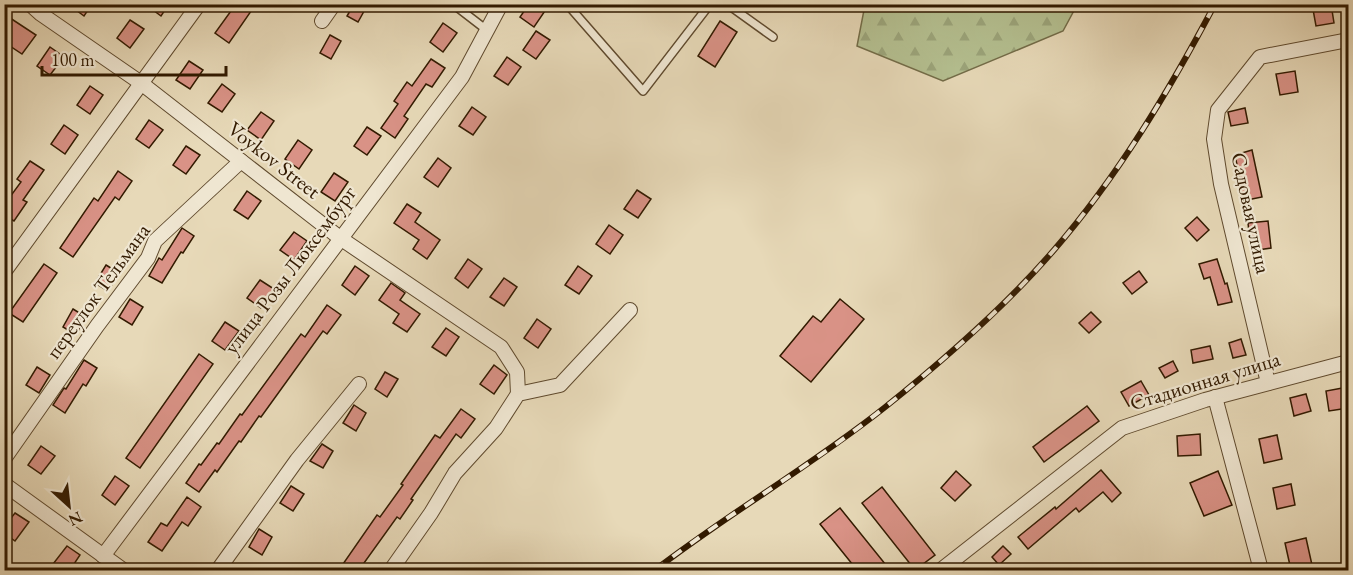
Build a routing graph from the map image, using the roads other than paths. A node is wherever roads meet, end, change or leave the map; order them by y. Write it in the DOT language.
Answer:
graph roads {
  1 [pos="30,4"];
  2 [pos="199,4"];
  3 [pos="334,4"];
  4 [pos="453,4"];
  5 [pos="501,4"];
  6 [pos="567,4"];
  7 [pos="710,4"];
  8 [pos="727,4"];
  9 [pos="322,21"];
  10 [pos="488,31"];
  11 [pos="773,37"];
  12 [pos="1348,40"];
  13 [pos="141,83"];
  14 [pos="242,161"];
  15 [pos="340,238"];
  16 [pos="4,272"];
  17 [pos="630,310"];
  18 [pos="1348,362"];
  19 [pos="1268,383"];
  20 [pos="359,384"];
  21 [pos="518,394"];
  22 [pos="1215,397"];
  23 [pos="4,459"];
  24 [pos="4,484"];
  25 [pos="103,555"];
  26 [pos="123,570"];
  27 [pos="218,570"];
  28 [pos="391,570"];
  29 [pos="941,570"];
  30 [pos="1262,570"];
  1 -- 13 [label="street, Voykov Street"];
  2 -- 13 [label="street"];
  3 -- 9 [label="street"];
  4 -- 10 [label="lane"];
  5 -- 10 [label="street, улица Розы Люксембург"];
  6 -- 7 [label="lane"];
  8 -- 11 [label="lane"];
  10 -- 15 [label="street, улица Розы Люксембург"];
  12 -- 19 [label="street, Садовая улица"];
  13 -- 14 [label="street, Voykov Street"];
  13 -- 16 [label="street"];
  14 -- 15 [label="street, Voykov Street"];
  14 -- 23 [label="street, переулок Тельмана"];
  15 -- 21 [label="street, Voykov Street"];
  15 -- 25 [label="street, улица Розы Люксембург"];
  17 -- 21 [label="street"];
  18 -- 19 [label="street, Стадионная улица"];
  19 -- 22 [label="street, Стадионная улица"];
  20 -- 27 [label="street"];
  21 -- 28 [label="street"];
  22 -- 29 [label="street, Стадионная улица"];
  22 -- 30 [label="street"];
  24 -- 25 [label="street"];
  25 -- 26 [label="street"];
}
